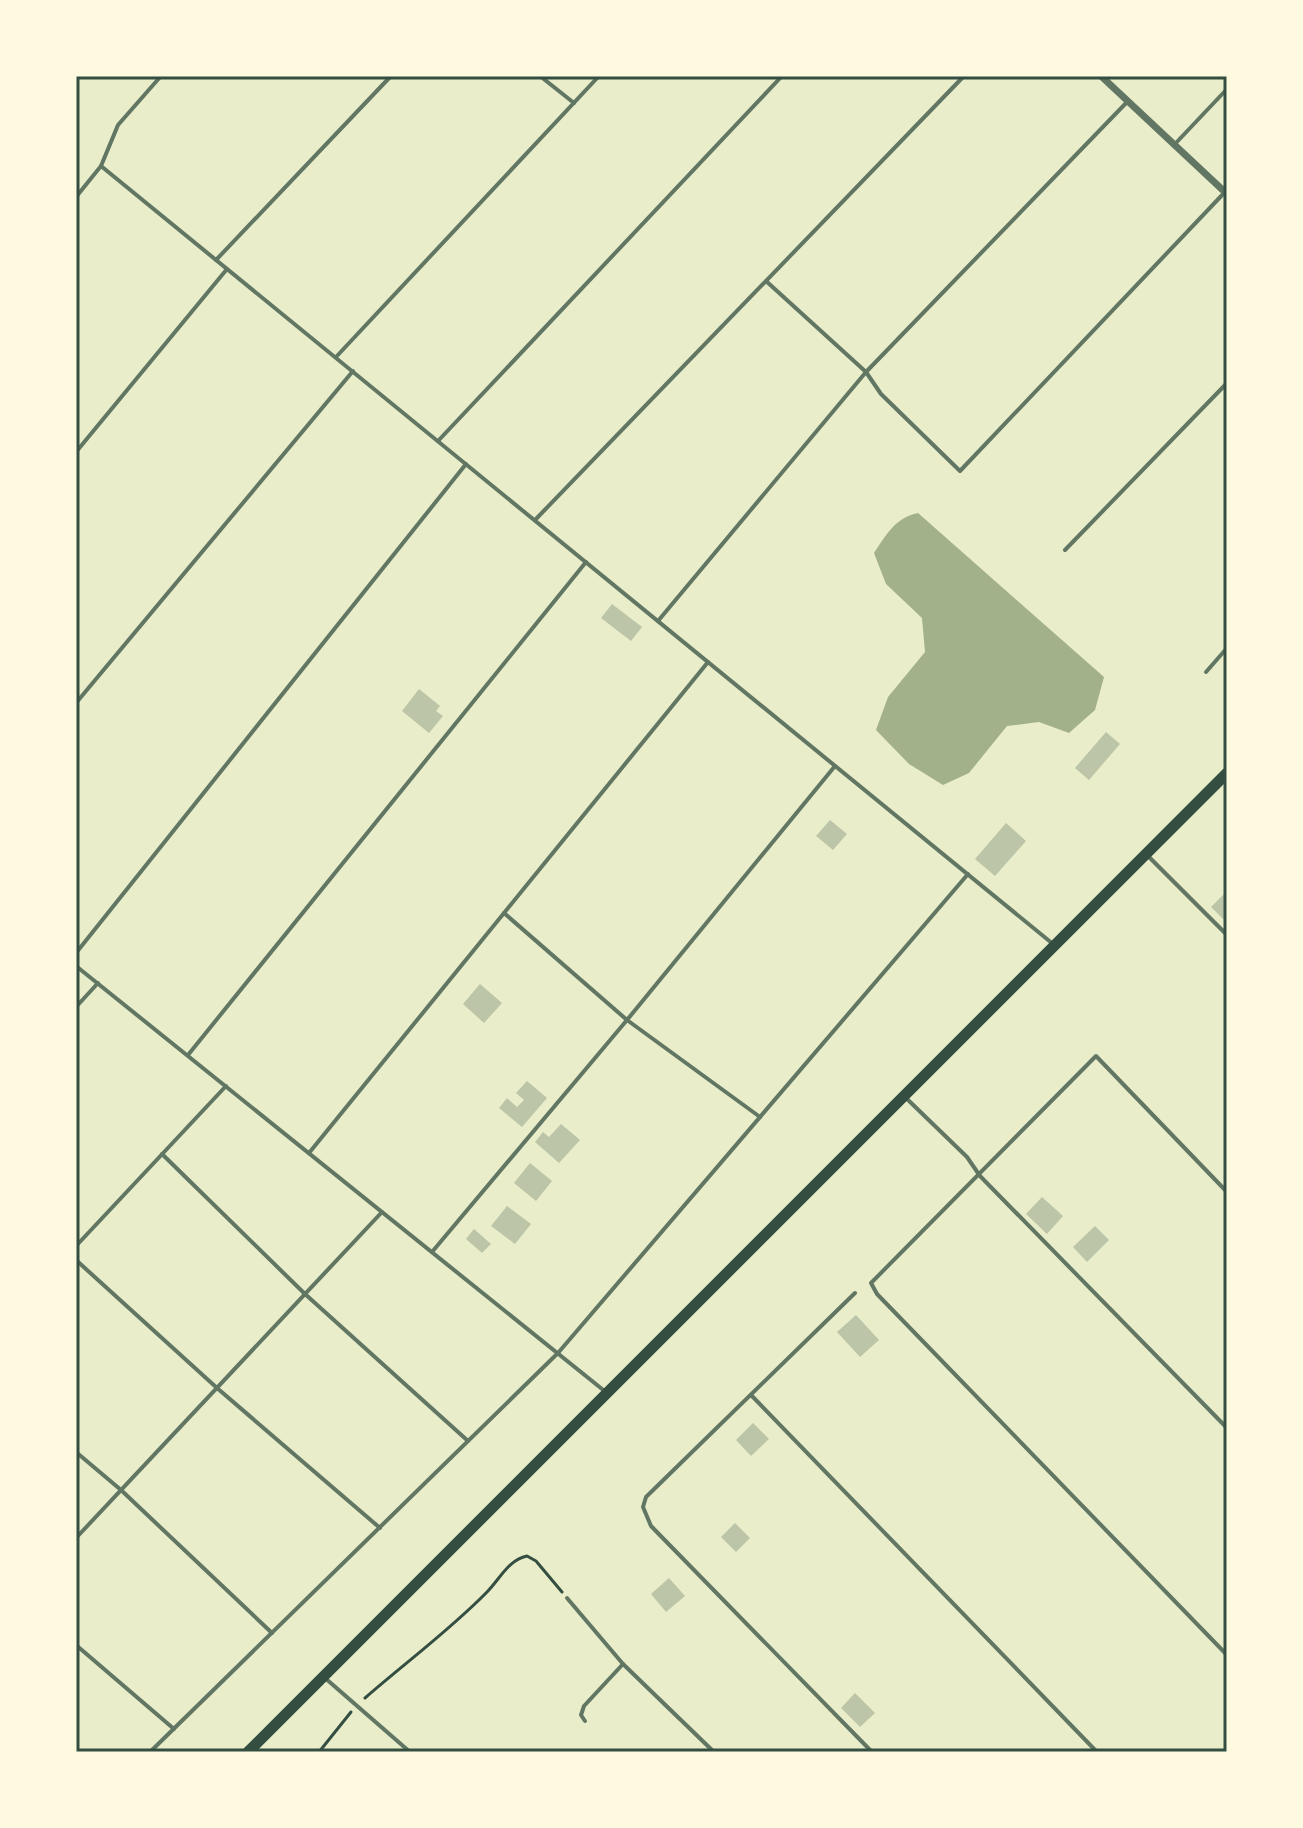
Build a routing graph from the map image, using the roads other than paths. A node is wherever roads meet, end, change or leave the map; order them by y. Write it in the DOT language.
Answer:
graph roads {
  1 [pos="161,76"];
  2 [pos="391,76"];
  3 [pos="540,76"];
  4 [pos="599,76"];
  5 [pos="782,76"];
  6 [pos="964,76"];
  7 [pos="1101,76"];
  8 [pos="1227,89"];
  9 [pos="1128,101"];
  10 [pos="574,103"];
  11 [pos="1174,145"];
  12 [pos="101,166"];
  13 [pos="1226,193"];
  14 [pos="76,197"];
  15 [pos="216,260"];
  16 [pos="227,269"];
  17 [pos="766,281"];
  18 [pos="336,357"];
  19 [pos="353,371"];
  20 [pos="866,372"];
  21 [pos="1227,383"];
  22 [pos="438,441"];
  23 [pos="76,452"];
  24 [pos="466,464"];
  25 [pos="535,520"];
  26 [pos="1065,550"];
  27 [pos="586,562"];
  28 [pos="658,621"];
  29 [pos="1227,648"];
  30 [pos="708,662"];
  31 [pos="1206,672"];
  32 [pos="76,703"];
  33 [pos="835,766"];
  34 [pos="1227,773"];
  35 [pos="1147,854"];
  36 [pos="968,874"];
  37 [pos="504,913"];
  38 [pos="1227,935"];
  39 [pos="1055,946"];
  40 [pos="76,953"];
  41 [pos="76,966"];
  42 [pos="98,983"];
  43 [pos="76,1007"];
  44 [pos="627,1020"];
  45 [pos="188,1056"];
  46 [pos="226,1086"];
  47 [pos="905,1097"];
  48 [pos="760,1117"];
  49 [pos="309,1153"];
  50 [pos="162,1154"];
  51 [pos="980,1176"];
  52 [pos="1227,1192"];
  53 [pos="382,1212"];
  54 [pos="76,1246"];
  55 [pos="432,1252"];
  56 [pos="76,1260"];
  57 [pos="855,1293"];
  58 [pos="305,1294"];
  59 [pos="558,1353"];
  60 [pos="217,1388"];
  61 [pos="608,1393"];
  62 [pos="752,1396"];
  63 [pos="1227,1428"];
  64 [pos="468,1441"];
  65 [pos="76,1452"];
  66 [pos="121,1490"];
  67 [pos="380,1528"];
  68 [pos="76,1538"];
  69 [pos="567,1598"];
  70 [pos="272,1633"];
  71 [pos="76,1645"];
  72 [pos="1227,1655"];
  73 [pos="623,1664"];
  74 [pos="323,1677"];
  75 [pos="585,1721"];
  76 [pos="174,1729"];
  77 [pos="150,1752"];
  78 [pos="248,1752"];
  79 [pos="410,1752"];
  80 [pos="714,1752"];
  81 [pos="872,1752"];
  82 [pos="1097,1752"];
  1 -- 12 [label="lane"];
  2 -- 15 [label="lane"];
  3 -- 10 [label="lane"];
  4 -- 10 [label="lane"];
  5 -- 22 [label="lane"];
  6 -- 17 [label="lane"];
  7 -- 9 [label="street"];
  8 -- 11 [label="lane"];
  9 -- 11 [label="street"];
  9 -- 20 [label="lane"];
  10 -- 18 [label="lane"];
  11 -- 13 [label="street"];
  12 -- 14 [label="lane"];
  12 -- 15 [label="lane"];
  13 -- 20 [label="lane"];
  15 -- 16 [label="lane"];
  16 -- 18 [label="lane"];
  16 -- 23 [label="lane"];
  17 -- 20 [label="lane"];
  17 -- 25 [label="lane"];
  18 -- 19 [label="lane"];
  19 -- 22 [label="lane"];
  19 -- 32 [label="lane"];
  20 -- 28 [label="lane"];
  21 -- 26 [label="lane"];
  22 -- 24 [label="lane"];
  24 -- 25 [label="lane"];
  24 -- 40 [label="lane"];
  25 -- 27 [label="lane"];
  27 -- 28 [label="lane"];
  27 -- 45 [label="lane"];
  28 -- 30 [label="lane"];
  29 -- 31 [label="lane"];
  30 -- 33 [label="lane"];
  30 -- 37 [label="lane"];
  33 -- 36 [label="lane"];
  33 -- 44 [label="lane"];
  34 -- 35 [label="main road"];
  35 -- 38 [label="lane"];
  35 -- 39 [label="main road"];
  36 -- 39 [label="lane"];
  36 -- 48 [label="lane"];
  37 -- 44 [label="lane"];
  37 -- 49 [label="lane"];
  39 -- 47 [label="main road"];
  41 -- 42 [label="lane"];
  42 -- 43 [label="lane"];
  42 -- 45 [label="lane"];
  44 -- 48 [label="lane"];
  44 -- 55 [label="lane"];
  45 -- 46 [label="lane"];
  46 -- 49 [label="lane"];
  46 -- 50 [label="lane"];
  47 -- 51 [label="lane"];
  47 -- 61 [label="main road"];
  48 -- 59 [label="lane"];
  49 -- 53 [label="lane"];
  50 -- 54 [label="lane"];
  50 -- 58 [label="lane"];
  51 -- 52 [label="lane"];
  51 -- 63 [label="lane"];
  51 -- 72 [label="lane"];
  53 -- 55 [label="lane"];
  53 -- 58 [label="lane"];
  55 -- 59 [label="lane"];
  56 -- 60 [label="lane"];
  57 -- 62 [label="lane"];
  58 -- 60 [label="lane"];
  58 -- 64 [label="lane"];
  59 -- 61 [label="lane"];
  59 -- 64 [label="lane"];
  60 -- 66 [label="lane"];
  60 -- 67 [label="lane"];
  61 -- 74 [label="main road"];
  62 -- 81 [label="lane"];
  62 -- 82 [label="lane"];
  64 -- 67 [label="lane"];
  65 -- 66 [label="lane"];
  66 -- 68 [label="lane"];
  66 -- 70 [label="lane"];
  67 -- 70 [label="lane"];
  69 -- 73 [label="lane"];
  70 -- 76 [label="lane"];
  71 -- 76 [label="lane"];
  73 -- 75 [label="lane"];
  73 -- 80 [label="lane"];
  74 -- 78 [label="main road"];
  74 -- 79 [label="lane"];
  76 -- 77 [label="lane"];
}
